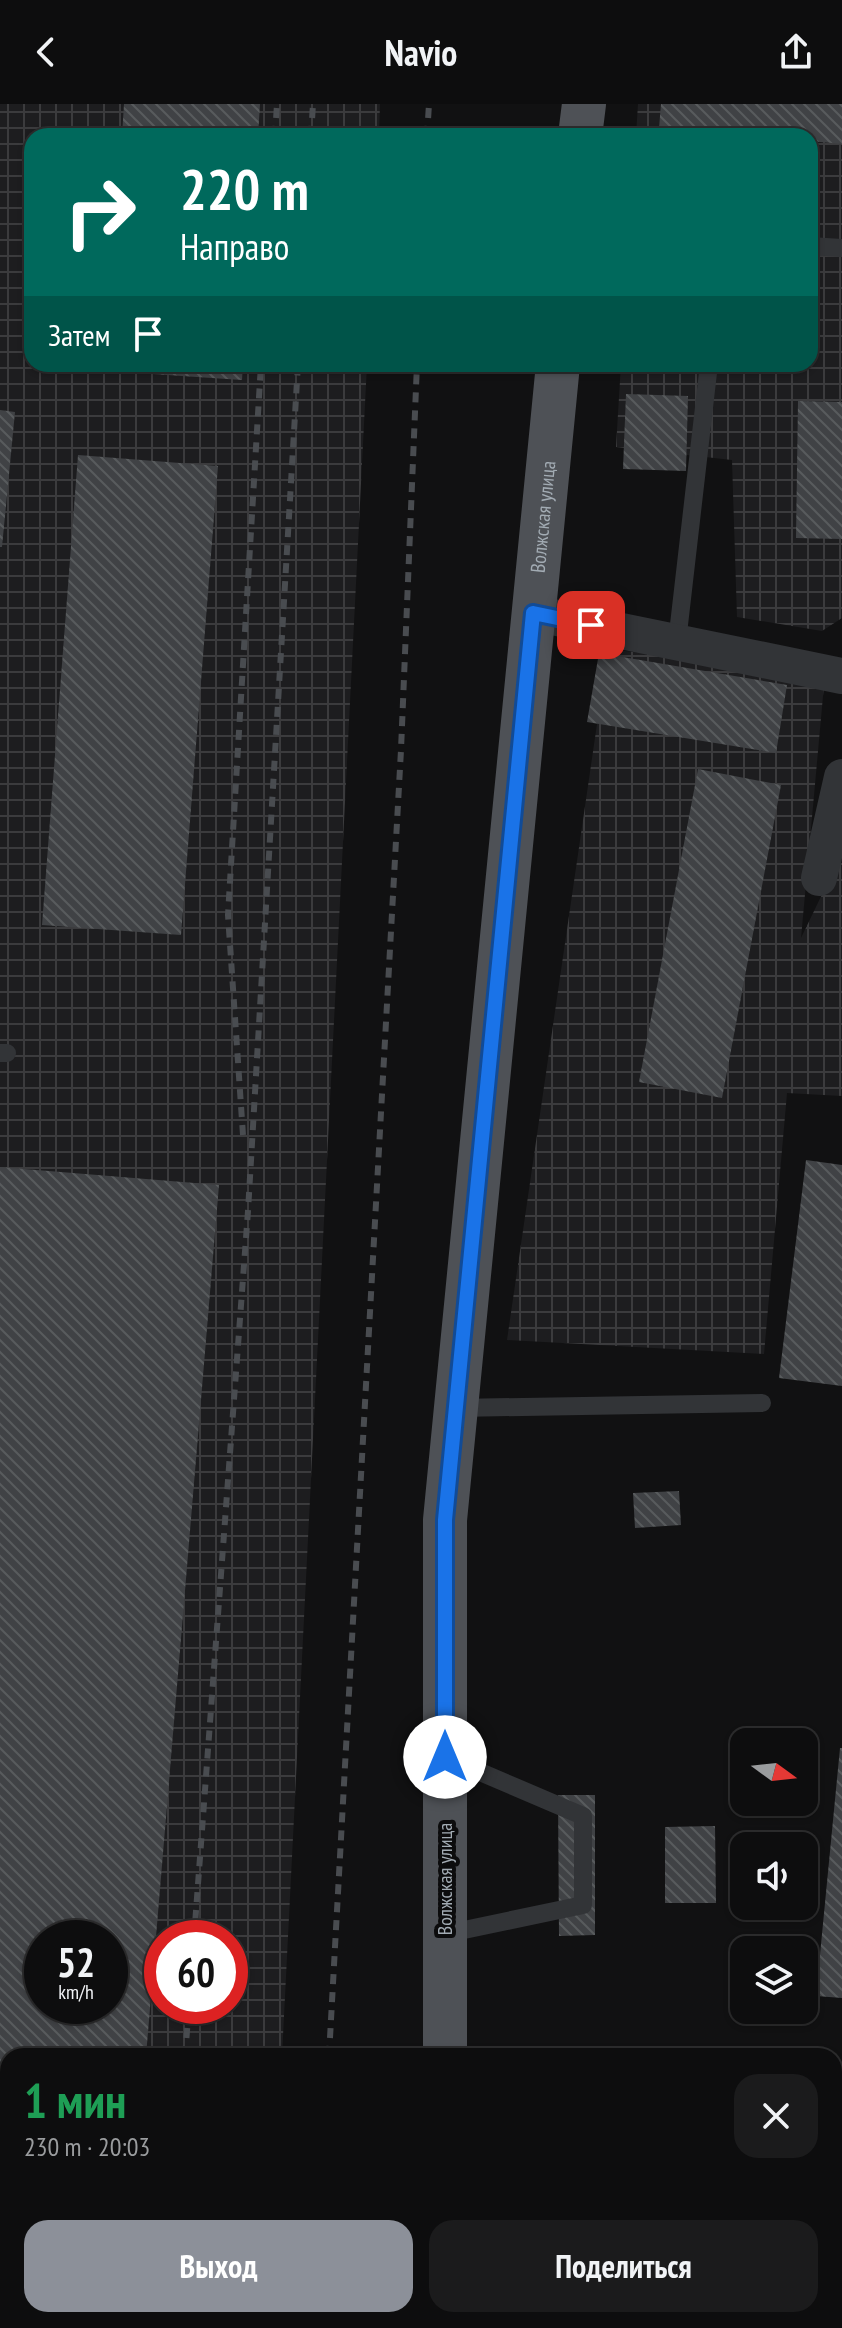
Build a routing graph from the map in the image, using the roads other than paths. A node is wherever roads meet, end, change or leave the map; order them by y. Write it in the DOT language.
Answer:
graph roads {
  1 [pos="584,104"];
  2 [pos="581,128"];
  3 [pos="818,246"];
  4 [pos="842,248"];
  5 [pos="557,372"];
  6 [pos="708,372"];
  7 [pos="533,613"];
  8 [pos="677,642"];
  9 [pos="842,676"];
  10 [pos="842,777"];
  11 [pos="819,878"];
  12 [pos="762,1403"];
  13 [pos="456,1408"];
  14 [pos="445,1757"];
  15 [pos="445,1934"];
  16 [pos="445,2048"];
  1 -- 2 [label="main road"];
  3 -- 4 [label="lane"];
  5 -- 7 [label="main road, Волжская улица"];
  6 -- 8 [label="lane"];
  7 -- 8 [label="street"];
  7 -- 13 [label="main road, Волжская улица"];
  8 -- 9 [label="street"];
  10 -- 11 [label="street"];
  12 -- 13 [label="lane"];
  13 -- 14 [label="main road, Волжская улица"];
  14 -- 15 [label="main road, Волжская улица"];
  14 -- 15 [label="lane"];
  15 -- 16 [label="main road, Волжская улица"];
}
